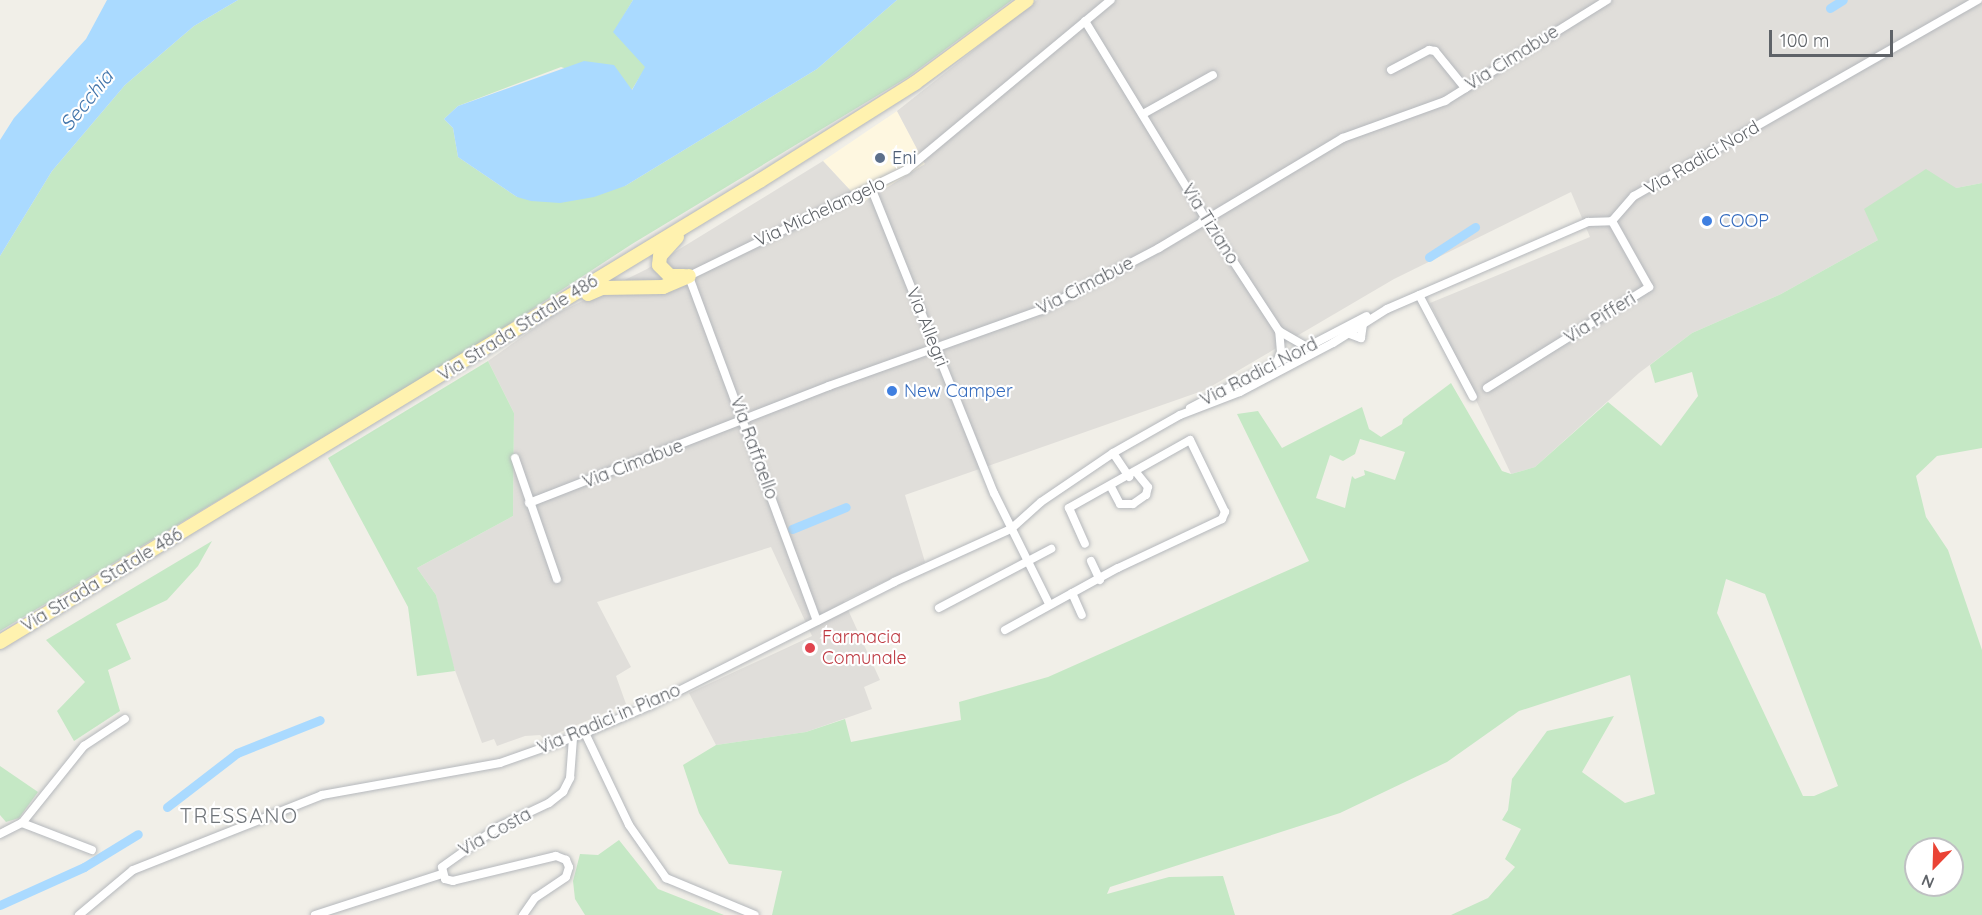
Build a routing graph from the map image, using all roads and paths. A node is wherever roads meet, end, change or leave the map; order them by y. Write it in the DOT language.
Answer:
graph roads {
  1 [pos="1027,0"];
  2 [pos="1111,0"];
  3 [pos="1607,0"];
  4 [pos="1978,0"];
  5 [pos="1085,21"];
  6 [pos="1391,70"];
  7 [pos="1213,75"];
  8 [pos="1465,88"];
  9 [pos="1143,114"];
  10 [pos="872,190"];
  11 [pos="728,200"];
  12 [pos="1207,221"];
  13 [pos="1612,221"];
  14 [pos="689,276"];
  15 [pos="1419,295"];
  16 [pos="540,316"];
  17 [pos="1372,316"];
  18 [pos="1363,324"];
  19 [pos="1279,331"];
  20 [pos="1336,332"];
  21 [pos="1350,333"];
  22 [pos="1307,347"];
  23 [pos="936,350"];
  24 [pos="1297,362"];
  25 [pos="1275,364"];
  26 [pos="1487,388"];
  27 [pos="1473,397"];
  28 [pos="1180,415"];
  29 [pos="745,422"];
  30 [pos="1113,453"];
  31 [pos="515,458"];
  32 [pos="1132,475"];
  33 [pos="1112,488"];
  34 [pos="529,503"];
  35 [pos="1011,529"];
  36 [pos="1085,544"];
  37 [pos="1051,549"];
  38 [pos="1027,561"];
  39 [pos="1090,561"];
  40 [pos="557,579"];
  41 [pos="1100,580"];
  42 [pos="1072,593"];
  43 [pos="1049,604"];
  44 [pos="939,608"];
  45 [pos="1082,615"];
  46 [pos="818,621"];
  47 [pos="1005,630"];
  48 [pos="0,642"];
  49 [pos="125,719"];
  50 [pos="585,733"];
  51 [pos="573,738"];
  52 [pos="22,822"];
  53 [pos="0,834"];
  54 [pos="92,850"];
  55 [pos="442,874"];
  56 [pos="79,915"];
  57 [pos="315,915"];
  58 [pos="523,915"];
  59 [pos="755,915"];
  1 -- 11 [label="main road, Via Strada Statale 486"];
  2 -- 5 [label="street, Via Michelangelo"];
  3 -- 8 [label="street, Via Cimabue"];
  4 -- 13 [label="street, Via Radici Nord"];
  5 -- 9 [label="street, Via Tiziano"];
  5 -- 10 [label="street, Via Michelangelo"];
  6 -- 8 [label="street"];
  7 -- 9 [label="street"];
  8 -- 12 [label="street, Via Cimabue"];
  9 -- 12 [label="street, Via Tiziano"];
  10 -- 14 [label="street, Via Michelangelo"];
  10 -- 23 [label="street, Via Allegri"];
  11 -- 14 [label="main road"];
  11 -- 16 [label="main road, Via Strada Statale 486"];
  12 -- 19 [label="street, Via Tiziano"];
  12 -- 23 [label="street, Via Cimabue"];
  13 -- 15 [label="street, Via Radici Nord"];
  13 -- 26 [label="street, Via Pifferi"];
  14 -- 16 [label="main road"];
  14 -- 29 [label="street, Via Raffaello"];
  15 -- 17 [label="street, Via Radici Nord"];
  15 -- 27 [label="street"];
  16 -- 48 [label="main road, Via Strada Statale 486"];
  17 -- 18 [label="street, Via Radici Nord"];
  17 -- 20 [label="street, Via Radici Nord"];
  18 -- 21 [label="street, Via Radici Nord"];
  18 -- 21 [label="street"];
  19 -- 22 [label="street"];
  19 -- 25 [label="street"];
  20 -- 21 [label="street"];
  20 -- 22 [label="street, Via Radici Nord"];
  21 -- 24 [label="street, Via Radici Nord"];
  22 -- 25 [label="street, Via Radici Nord"];
  23 -- 29 [label="street, Via Cimabue"];
  23 -- 35 [label="street, Via Allegri"];
  24 -- 28 [label="street, Via Radici in Piano"];
  25 -- 28 [label="street, Via Radici Nord"];
  28 -- 30 [label="street, Via Radici in Piano"];
  29 -- 34 [label="street, Via Cimabue"];
  29 -- 46 [label="street, Via Raffaello"];
  30 -- 32 [label="street"];
  30 -- 35 [label="street, Via Radici in Piano"];
  31 -- 34 [label="street"];
  32 -- 33 [label="street"];
  32 -- 33 [label="street"];
  32 -- 41 [label="street"];
  33 -- 36 [label="street"];
  34 -- 40 [label="street"];
  35 -- 38 [label="street, Via Allegri"];
  35 -- 46 [label="street, Via Radici in Piano"];
  37 -- 38 [label="street"];
  38 -- 43 [label="street, Via Allegri"];
  38 -- 44 [label="street"];
  39 -- 41 [label="street"];
  41 -- 42 [label="street"];
  42 -- 43 [label="street"];
  42 -- 45 [label="street"];
  43 -- 47 [label="street"];
  46 -- 50 [label="street, Via Radici in Piano"];
  49 -- 52 [label="street"];
  50 -- 51 [label="street, Via Radici in Piano"];
  50 -- 59 [label="street"];
  51 -- 55 [label="street, Via Costa"];
  51 -- 56 [label="street, Via Radici in Piano"];
  52 -- 53 [label="street"];
  52 -- 54 [label="street"];
  55 -- 57 [label="street"];
  55 -- 58 [label="street, Via Costa"];
}
